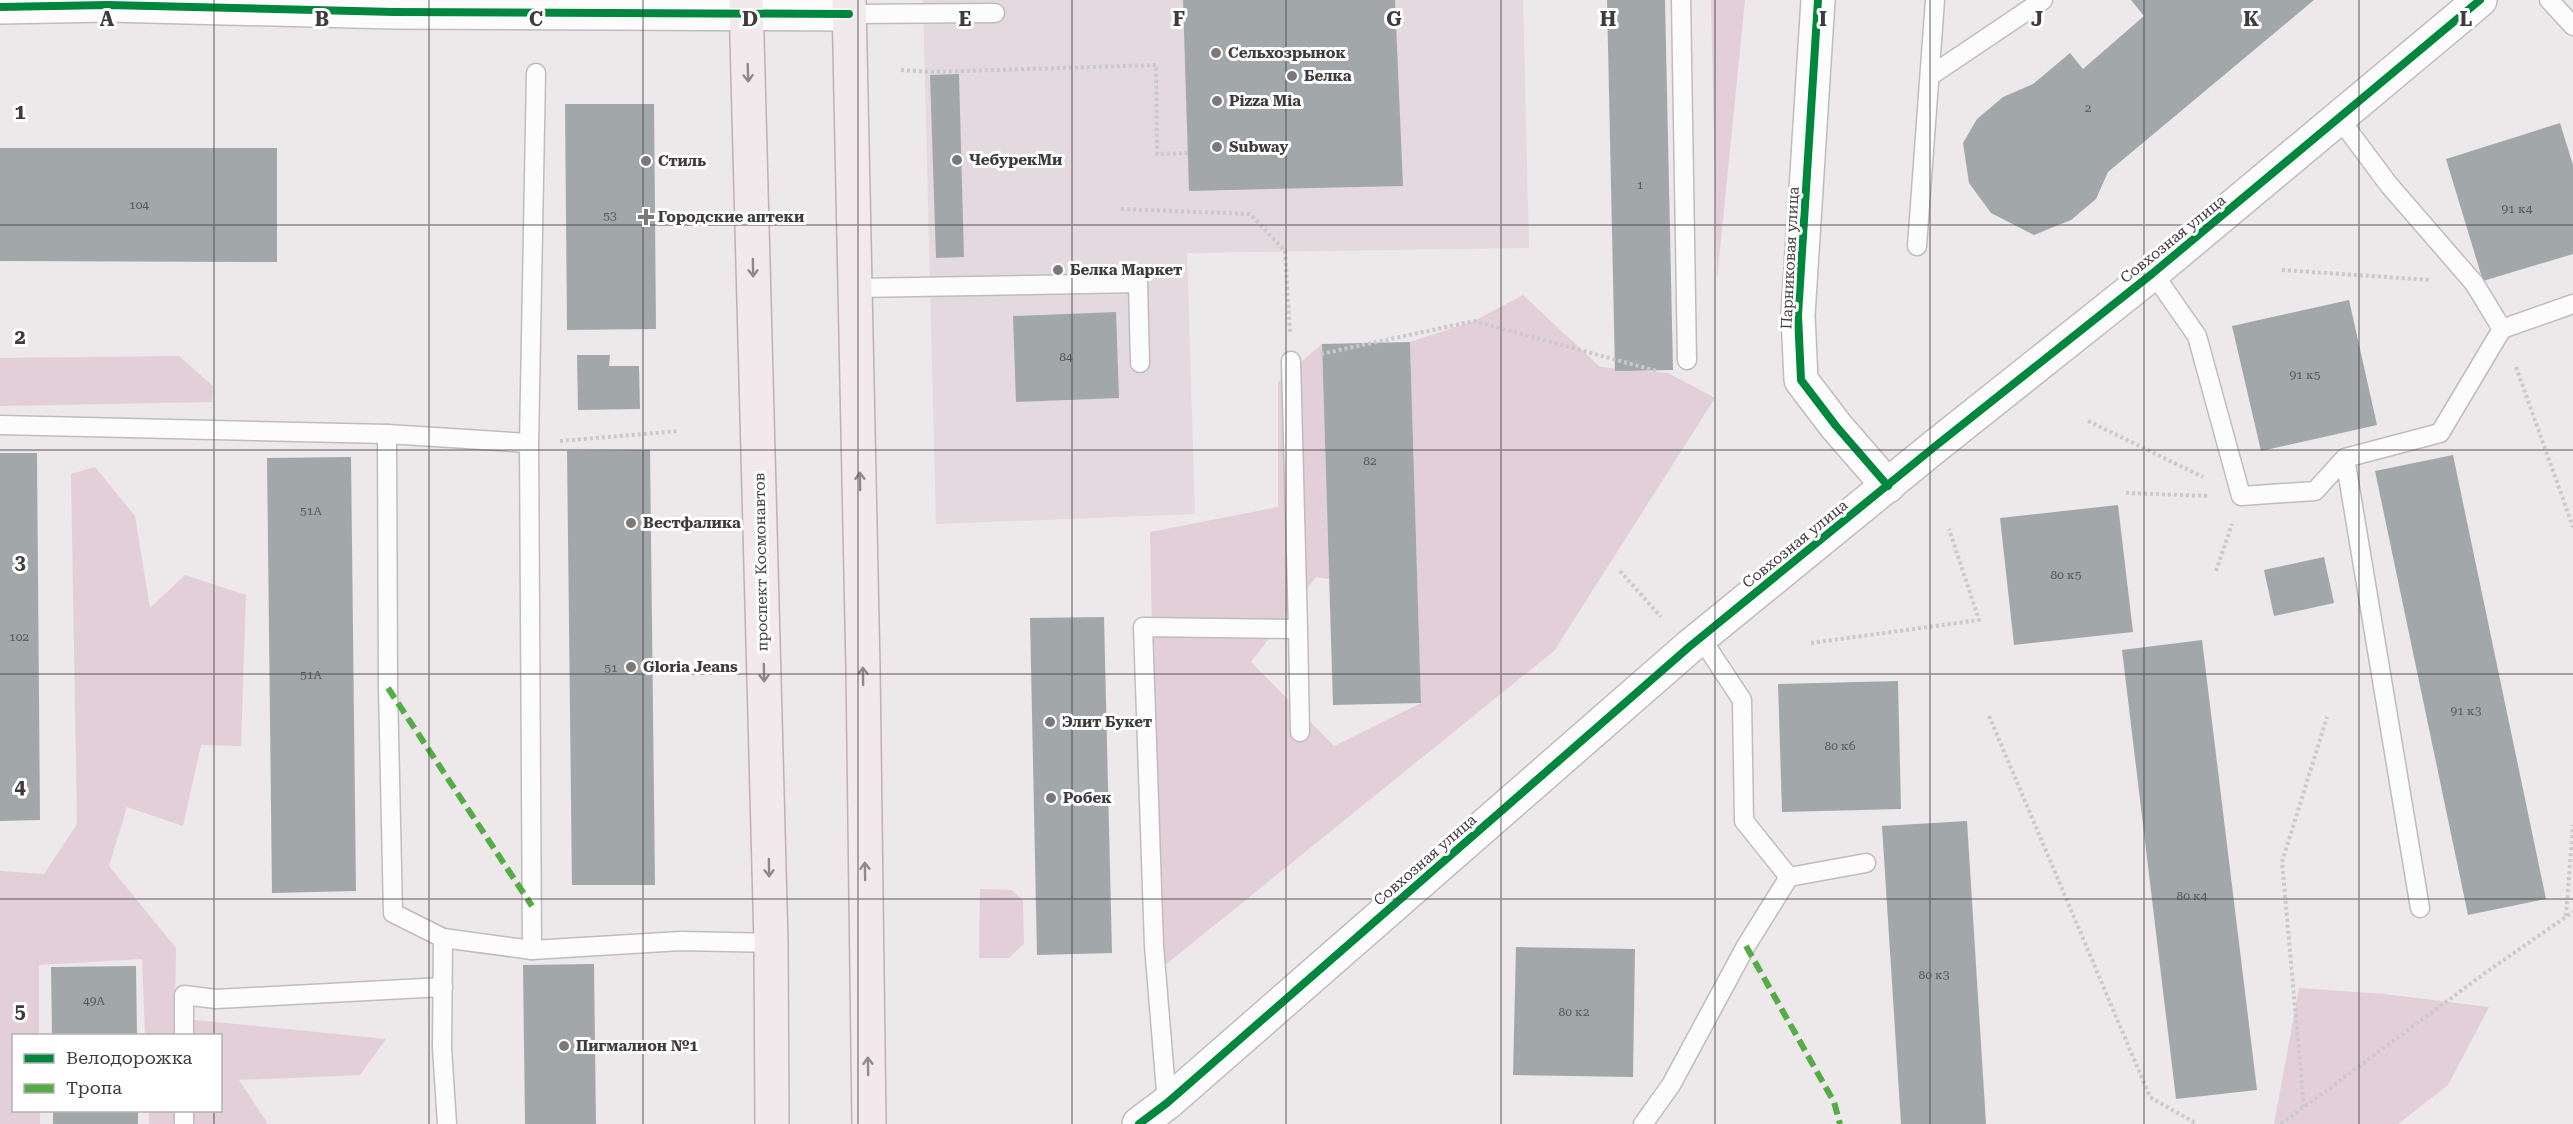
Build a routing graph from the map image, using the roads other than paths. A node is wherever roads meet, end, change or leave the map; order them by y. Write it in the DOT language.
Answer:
graph roads {
  1 [pos="1682,0"];
  2 [pos="1818,0"];
  3 [pos="1935,0"];
  4 [pos="2043,0"];
  5 [pos="2480,0"];
  6 [pos="2550,0"];
  7 [pos="394,6"];
  8 [pos="0,7"];
  9 [pos="746,7"];
  10 [pos="849,7"];
  11 [pos="995,13"];
  12 [pos="2573,26"];
  13 [pos="536,73"];
  14 [pos="1930,76"];
  15 [pos="2339,118"];
  16 [pos="1917,246"];
  17 [pos="2153,273"];
  18 [pos="856,288"];
  19 [pos="2573,304"];
  20 [pos="2502,329"];
  21 [pos="1687,360"];
  22 [pos="1291,361"];
  23 [pos="1140,363"];
  24 [pos="0,425"];
  25 [pos="387,434"];
  26 [pos="529,443"];
  27 [pos="2345,458"];
  28 [pos="1888,486"];
  29 [pos="1298,629"];
  30 [pos="1701,638"];
  31 [pos="1300,732"];
  32 [pos="1866,863"];
  33 [pos="1789,877"];
  34 [pos="2420,908"];
  35 [pos="443,938"];
  36 [pos="771,943"];
  37 [pos="532,950"];
  38 [pos="443,987"];
  39 [pos="184,1034"];
  40 [pos="1167,1103"];
  41 [pos="447,1124"];
  42 [pos="772,1124"];
  43 [pos="869,1124"];
  44 [pos="1140,1124"];
  45 [pos="1643,1124"];
  1 -- 21 [label="lane"];
  2 -- 28 [label="street, Парниковая улица"];
  3 -- 14 [label="lane"];
  4 -- 14 [label="lane"];
  5 -- 15 [label="street, Совхозная улица"];
  6 -- 12 [label="lane"];
  7 -- 8 [label="street"];
  7 -- 9 [label="street"];
  9 -- 10 [label="street"];
  9 -- 36 [label="main road, проспект Космонавтов, one-way"];
  10 -- 11 [label="lane"];
  10 -- 18 [label="main road"];
  13 -- 26 [label="lane"];
  14 -- 16 [label="lane"];
  15 -- 17 [label="street, Совхозная улица"];
  15 -- 20 [label="lane"];
  17 -- 27 [label="lane"];
  17 -- 28 [label="street, Совхозная улица"];
  18 -- 23 [label="lane"];
  43 -- 18 [label="main road, one-way"];
  19 -- 20 [label="lane"];
  20 -- 27 [label="lane"];
  22 -- 29 [label="lane"];
  24 -- 25 [label="lane"];
  25 -- 26 [label="lane"];
  25 -- 35 [label="lane"];
  26 -- 37 [label="lane"];
  27 -- 34 [label="lane"];
  28 -- 30 [label="street, Совхозная улица"];
  29 -- 31 [label="lane"];
  29 -- 40 [label="lane"];
  30 -- 33 [label="lane"];
  30 -- 40 [label="street, Совхозная улица"];
  32 -- 33 [label="lane"];
  33 -- 45 [label="lane"];
  35 -- 37 [label="lane"];
  35 -- 38 [label="lane"];
  36 -- 37 [label="lane"];
  36 -- 42 [label="main road, проспект Космонавтов"];
  38 -- 39 [label="lane"];
  38 -- 41 [label="lane"];
  40 -- 44 [label="street, Совхозная улица"];
}
